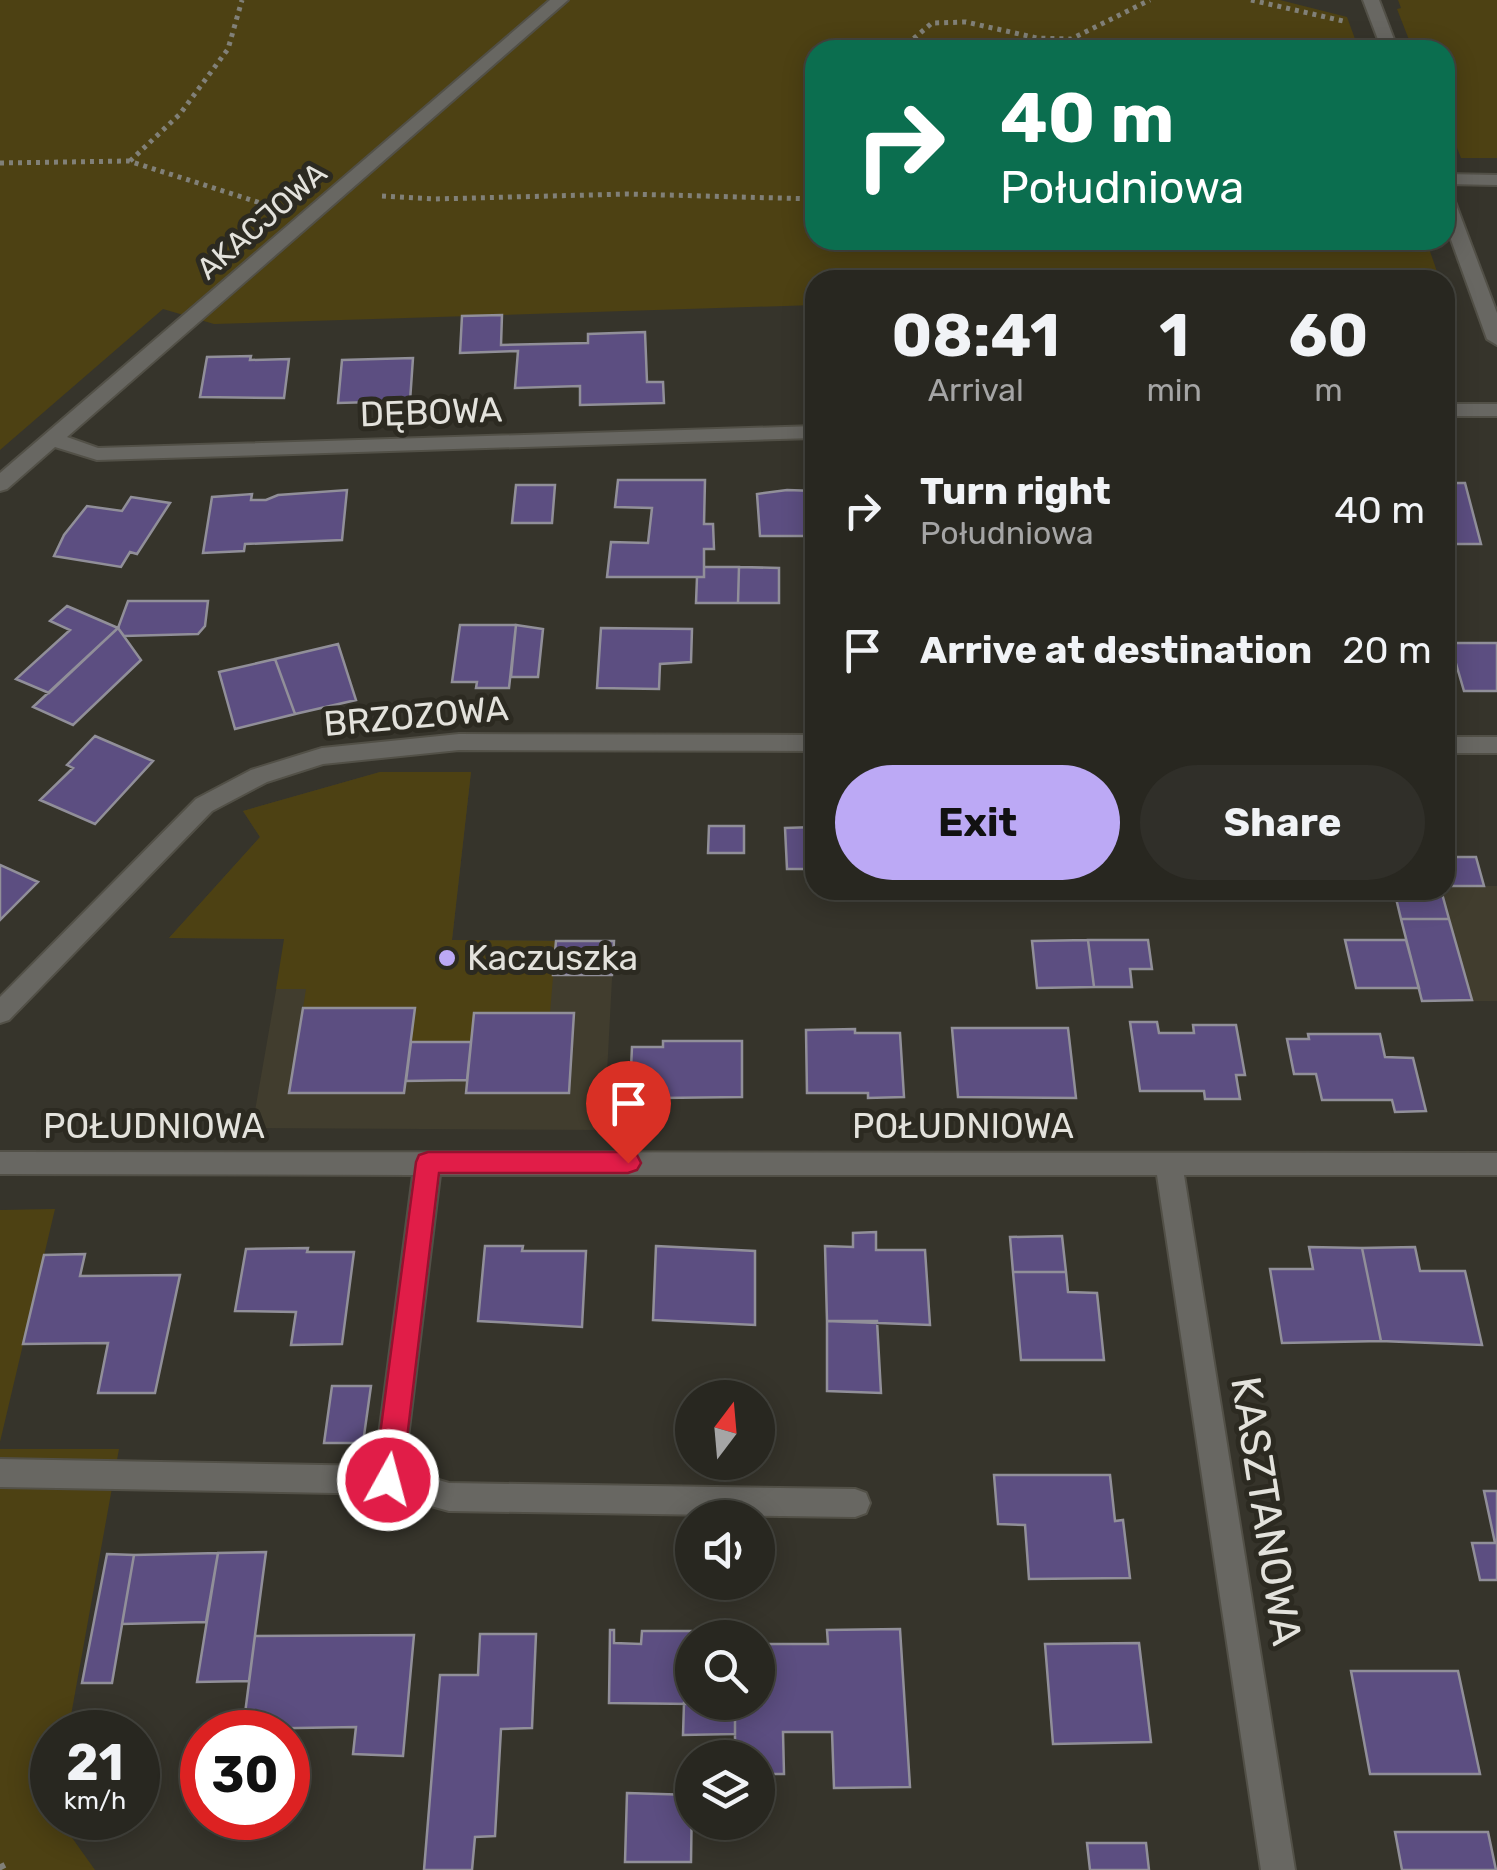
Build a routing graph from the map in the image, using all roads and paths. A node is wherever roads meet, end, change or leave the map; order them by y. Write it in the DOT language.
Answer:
graph roads {
  1 [pos="242,0"];
  2 [pos="560,0"];
  3 [pos="1150,0"];
  4 [pos="1251,0"];
  5 [pos="1372,0"];
  6 [pos="1380,22"];
  7 [pos="912,40"];
  8 [pos="1386,40"];
  9 [pos="129,162"];
  10 [pos="0,163"];
  11 [pos="1455,179"];
  12 [pos="1497,180"];
  13 [pos="336,193"];
  14 [pos="805,200"];
  15 [pos="307,218"];
  16 [pos="1455,227"];
  17 [pos="1497,339"];
  18 [pos="1455,410"];
  19 [pos="1497,410"];
  20 [pos="805,432"];
  21 [pos="52,440"];
  22 [pos="0,484"];
  23 [pos="805,743"];
  24 [pos="1455,745"];
  25 [pos="1497,745"];
  26 [pos="2,1007"];
  27 [pos="428,1162"];
  28 [pos="0,1163"];
  29 [pos="1169,1164"];
  30 [pos="1497,1164"];
  31 [pos="0,1473"];
  32 [pos="388,1480"];
  33 [pos="855,1503"];
  34 [pos="1278,1870"];
  1 -- 9 [label="path"];
  2 -- 13 [label="street, AKACJOWA"];
  3 -- 7 [label="path"];
  4 -- 6 [label="path"];
  5 -- 6 [label="street"];
  6 -- 8 [label="street"];
  9 -- 10 [label="path"];
  9 -- 15 [label="path"];
  11 -- 12 [label="street"];
  13 -- 14 [label="path"];
  13 -- 15 [label="street, AKACJOWA"];
  15 -- 21 [label="street, AKACJOWA"];
  16 -- 17 [label="street"];
  18 -- 19 [label="street"];
  20 -- 21 [label="street, DĘBOWA"];
  21 -- 22 [label="street, AKACJOWA"];
  23 -- 26 [label="street, BRZOZOWA"];
  24 -- 25 [label="street"];
  27 -- 28 [label="street, POŁUDNIOWA"];
  27 -- 29 [label="street, POŁUDNIOWA"];
  27 -- 32 [label="street"];
  29 -- 30 [label="street, POŁUDNIOWA"];
  29 -- 34 [label="street, KASZTANOWA"];
  31 -- 32 [label="street"];
  32 -- 33 [label="street"];
}
